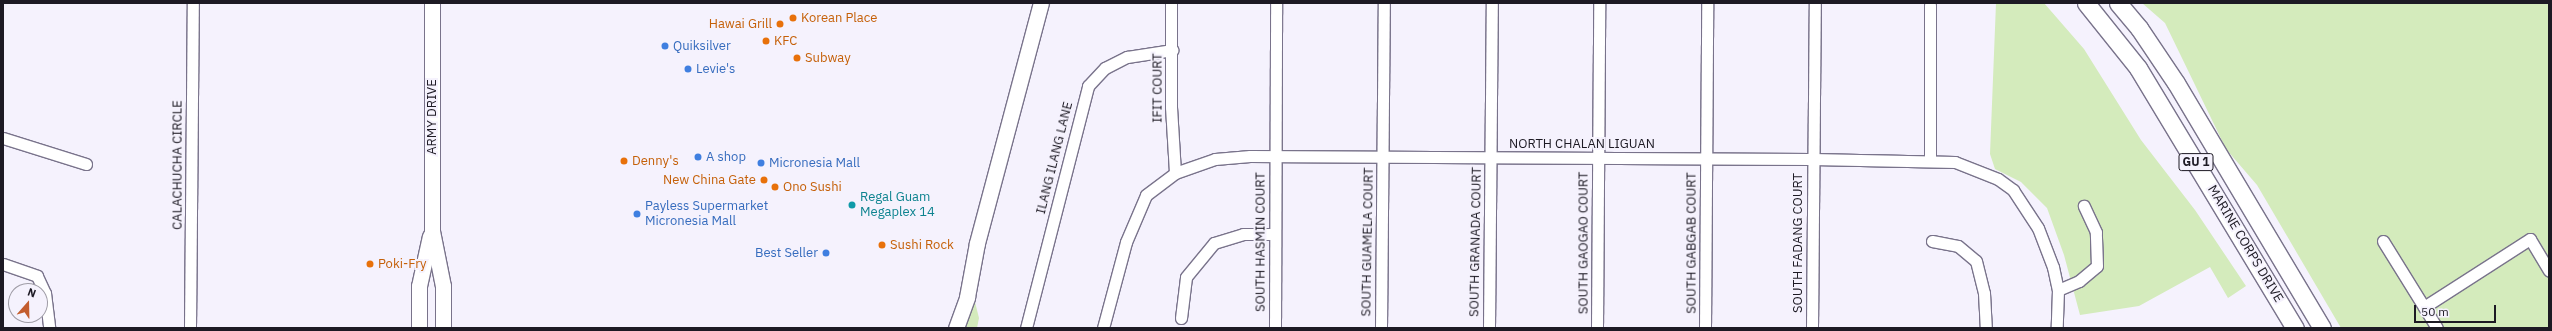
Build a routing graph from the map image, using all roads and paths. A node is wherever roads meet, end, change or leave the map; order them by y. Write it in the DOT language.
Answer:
graph roads {
  1 [pos="193,3"];
  2 [pos="432,3"];
  3 [pos="1171,3"];
  4 [pos="1276,3"];
  5 [pos="1384,3"];
  6 [pos="1492,3"];
  7 [pos="1599,3"];
  8 [pos="1707,3"];
  9 [pos="1814,3"];
  10 [pos="2086,3"];
  11 [pos="2118,3"];
  12 [pos="1930,5"];
  13 [pos="1040,6"];
  14 [pos="1172,50"];
  15 [pos="3,138"];
  16 [pos="1275,156"];
  17 [pos="1384,157"];
  18 [pos="1492,157"];
  19 [pos="1599,158"];
  20 [pos="1706,159"];
  21 [pos="1812,159"];
  22 [pos="1930,160"];
  23 [pos="86,164"];
  24 [pos="1175,173"];
  25 [pos="2084,206"];
  26 [pos="432,231"];
  27 [pos="1275,234"];
  28 [pos="1932,241"];
  29 [pos="2383,241"];
  30 [pos="3,264"];
  31 [pos="2549,271"];
  32 [pos="2058,290"];
  33 [pos="2424,307"];
  34 [pos="1181,318"];
  35 [pos="49,328"];
  36 [pos="190,328"];
  37 [pos="419,328"];
  38 [pos="443,328"];
  39 [pos="956,328"];
  40 [pos="1026,328"];
  41 [pos="1103,328"];
  42 [pos="1275,328"];
  43 [pos="1381,328"];
  44 [pos="1489,328"];
  45 [pos="1597,328"];
  46 [pos="1705,328"];
  47 [pos="1812,328"];
  48 [pos="1986,328"];
  49 [pos="2057,328"];
  50 [pos="2295,328"];
  51 [pos="2322,328"];
  52 [pos="2437,328"];
  1 -- 36 [label="street, CALACHUCHA CIRCLE"];
  2 -- 26 [label="main road, ARMY DRIVE"];
  3 -- 14 [label="street, IFIT COURT"];
  4 -- 16 [label="street, SOUTH HASMIN COURT"];
  5 -- 17 [label="street, SOUTH GUAMELA COURT"];
  6 -- 18 [label="street, SOUTH GRANADA COURT"];
  7 -- 19 [label="street, SOUTH GAOGAO COURT"];
  8 -- 20 [label="street, SOUTH GABGAB COURT"];
  9 -- 21 [label="street, SOUTH FADANG COURT"];
  10 -- 50 [label="main road, MARINE CORPS DRIVE / GU 1"];
  11 -- 51 [label="main road, GU 1"];
  12 -- 22 [label="street"];
  13 -- 39 [label="main road"];
  14 -- 24 [label="street, IFIT COURT"];
  14 -- 40 [label="street, ILANG ILANG LANE"];
  15 -- 23 [label="street"];
  16 -- 17 [label="street, NORTH CHALAN LIGUAN"];
  16 -- 24 [label="street, NORTH CHALAN LIGUAN"];
  16 -- 27 [label="street, SOUTH HASMIN COURT"];
  17 -- 18 [label="street, NORTH CHALAN LIGUAN"];
  17 -- 43 [label="street, SOUTH GUAMELA COURT"];
  18 -- 19 [label="street, NORTH CHALAN LIGUAN"];
  18 -- 44 [label="street, SOUTH GRANADA COURT"];
  19 -- 20 [label="street, NORTH CHALAN LIGUAN"];
  19 -- 45 [label="street, SOUTH GAOGAO COURT"];
  20 -- 21 [label="street, NORTH CHALAN LIGUAN"];
  20 -- 46 [label="street, SOUTH GABGAB COURT"];
  21 -- 22 [label="street, NORTH CHALAN LIGUAN"];
  21 -- 47 [label="street, SOUTH FADANG COURT"];
  22 -- 32 [label="street, NORTH CHALAN LIGUAN"];
  24 -- 41 [label="street, NORTH CHALAN LIGUAN"];
  25 -- 32 [label="street"];
  26 -- 37 [label="main road, ARMY DRIVE"];
  26 -- 38 [label="main road, ARMY DRIVE"];
  27 -- 34 [label="street"];
  27 -- 42 [label="street, SOUTH HASMIN COURT"];
  28 -- 48 [label="street"];
  29 -- 33 [label="street"];
  30 -- 35 [label="street"];
  31 -- 33 [label="street"];
  32 -- 49 [label="street, NORTH CHALAN LIGUAN"];
  33 -- 52 [label="street"];
}
